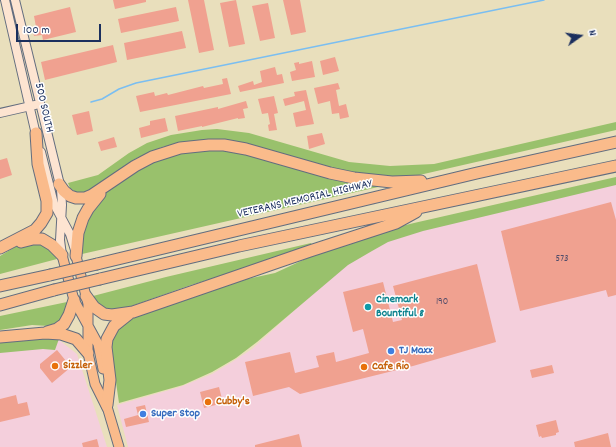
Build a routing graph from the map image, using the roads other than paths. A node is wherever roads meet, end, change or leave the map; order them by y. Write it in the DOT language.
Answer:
graph roads {
  1 [pos="5,0"];
  2 [pos="15,0"];
  3 [pos="40,104"];
  4 [pos="30,106"];
  5 [pos="0,114"];
  6 [pos="36,133"];
  7 [pos="616,142"];
  8 [pos="616,166"];
  9 [pos="477,173"];
  10 [pos="117,179"];
  11 [pos="60,184"];
  12 [pos="425,206"];
  13 [pos="62,220"];
  14 [pos="0,248"];
  15 [pos="62,255"];
  16 [pos="76,256"];
  17 [pos="0,286"];
  18 [pos="86,296"];
  19 [pos="74,300"];
  20 [pos="0,305"];
  21 [pos="133,312"];
  22 [pos="88,323"];
  23 [pos="45,333"];
  24 [pos="0,337"];
  25 [pos="88,353"];
  26 [pos="108,407"];
  27 [pos="119,447"];
  1 -- 4 [label="main road, 500 SOUTH"];
  2 -- 3 [label="main road, 500 SOUTH"];
  3 -- 4 [label="main road"];
  3 -- 11 [label="main road, 500 SOUTH"];
  4 -- 5 [label="main road"];
  4 -- 6 [label="main road, 500 SOUTH"];
  6 -- 13 [label="main road, 500 SOUTH"];
  6 -- 14 [label="highway"];
  7 -- 9 [label="highway, VETERANS MEMORIAL HIGHWAY"];
  8 -- 12 [label="highway"];
  9 -- 10 [label="highway"];
  9 -- 17 [label="highway, VETERANS MEMORIAL HIGHWAY, bridge"];
  10 -- 11 [label="highway"];
  10 -- 16 [label="highway"];
  11 -- 13 [label="main road, 500 SOUTH"];
  12 -- 20 [label="highway, bridge"];
  12 -- 21 [label="highway"];
  13 -- 15 [label="main road, 500 SOUTH"];
  13 -- 16 [label="main road, 500 SOUTH"];
  14 -- 15 [label="highway"];
  15 -- 19 [label="main road, 500 SOUTH"];
  16 -- 18 [label="main road, 500 SOUTH"];
  18 -- 21 [label="highway"];
  18 -- 22 [label="main road, 500 SOUTH"];
  19 -- 22 [label="main road, 500 SOUTH"];
  19 -- 23 [label="highway"];
  21 -- 26 [label="highway"];
  22 -- 25 [label="main road, 500 SOUTH"];
  22 -- 26 [label="main road, 500 SOUTH"];
  23 -- 24 [label="highway"];
  23 -- 25 [label="highway"];
  25 -- 26 [label="main road, 500 SOUTH"];
  26 -- 27 [label="main road, 500 SOUTH"];
}
